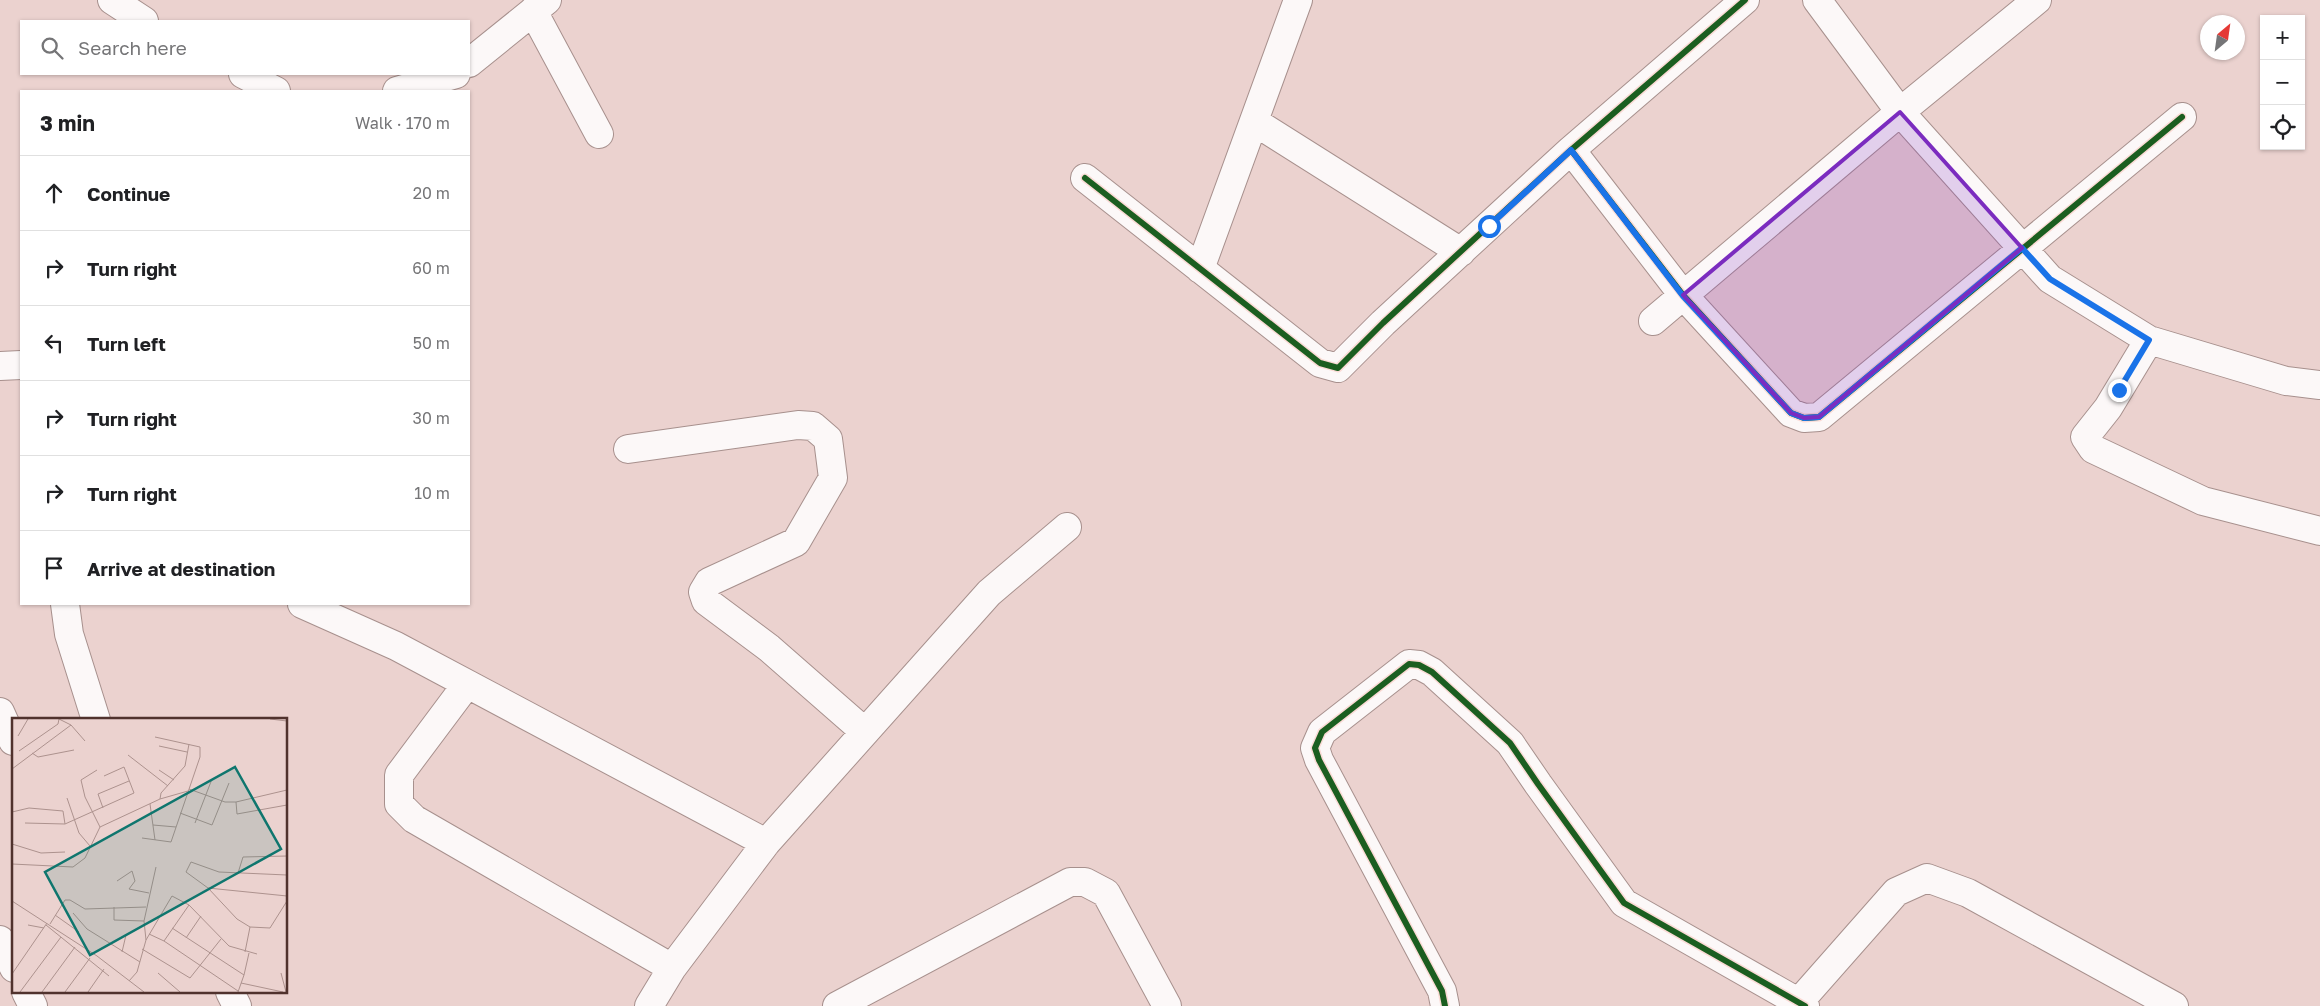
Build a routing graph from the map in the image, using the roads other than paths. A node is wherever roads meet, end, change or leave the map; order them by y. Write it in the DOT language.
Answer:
graph roads {
  1 [pos="112,0"];
  2 [pos="1298,0"];
  3 [pos="1745,0"];
  4 [pos="1817,0"];
  5 [pos="2037,0"];
  6 [pos="540,6"];
  7 [pos="142,20"];
  8 [pos="470,62"];
  9 [pos="245,75"];
  10 [pos="453,75"];
  11 [pos="274,90"];
  12 [pos="400,90"];
  13 [pos="1900,112"];
  14 [pos="2182,117"];
  15 [pos="1255,122"];
  16 [pos="599,134"];
  17 [pos="1571,150"];
  18 [pos="1085,178"];
  19 [pos="2022,248"];
  20 [pos="1461,252"];
  21 [pos="1200,269"];
  22 [pos="1683,296"];
  23 [pos="1653,321"];
  24 [pos="2149,340"];
  25 [pos="20,365"];
  26 [pos="0,366"];
  27 [pos="2320,385"];
  28 [pos="628,450"];
  29 [pos="1067,527"];
  30 [pos="2320,530"];
  31 [pos="65,605"];
  32 [pos="304,605"];
  33 [pos="467,684"];
  34 [pos="0,712"];
  35 [pos="95,718"];
  36 [pos="866,732"];
  37 [pos="12,739"];
  38 [pos="766,843"];
  39 [pos="0,940"];
  40 [pos="12,964"];
  41 [pos="672,968"];
  42 [pos="27,994"];
  43 [pos="231,994"];
  44 [pos="1444,999"];
  45 [pos="1802,1004"];
  46 [pos="33,1006"];
  47 [pos="237,1006"];
  48 [pos="649,1006"];
  49 [pos="837,1006"];
  50 [pos="1167,1006"];
  51 [pos="1468,1006"];
  52 [pos="2174,1006"];
  1 -- 7 [label="street"];
  2 -- 15 [label="street"];
  3 -- 17 [label="street"];
  4 -- 13 [label="street"];
  5 -- 13 [label="street"];
  6 -- 8 [label="street"];
  6 -- 16 [label="street"];
  9 -- 11 [label="street"];
  10 -- 12 [label="street"];
  13 -- 19 [label="street"];
  13 -- 22 [label="street"];
  14 -- 19 [label="street"];
  15 -- 20 [label="street"];
  15 -- 21 [label="street"];
  17 -- 20 [label="street"];
  17 -- 22 [label="street"];
  18 -- 21 [label="street"];
  19 -- 22 [label="street"];
  19 -- 24 [label="street"];
  20 -- 21 [label="street"];
  22 -- 23 [label="street"];
  24 -- 27 [label="street"];
  24 -- 30 [label="street"];
  25 -- 26 [label="street"];
  28 -- 36 [label="street"];
  29 -- 36 [label="street"];
  31 -- 35 [label="street"];
  32 -- 33 [label="street"];
  33 -- 38 [label="street"];
  33 -- 41 [label="street"];
  34 -- 37 [label="street"];
  36 -- 38 [label="street"];
  38 -- 41 [label="street"];
  39 -- 40 [label="street"];
  41 -- 48 [label="street"];
  42 -- 46 [label="street"];
  43 -- 47 [label="street"];
  44 -- 45 [label="street"];
  44 -- 51 [label="street"];
  45 -- 52 [label="street"];
  49 -- 50 [label="street"];
}
